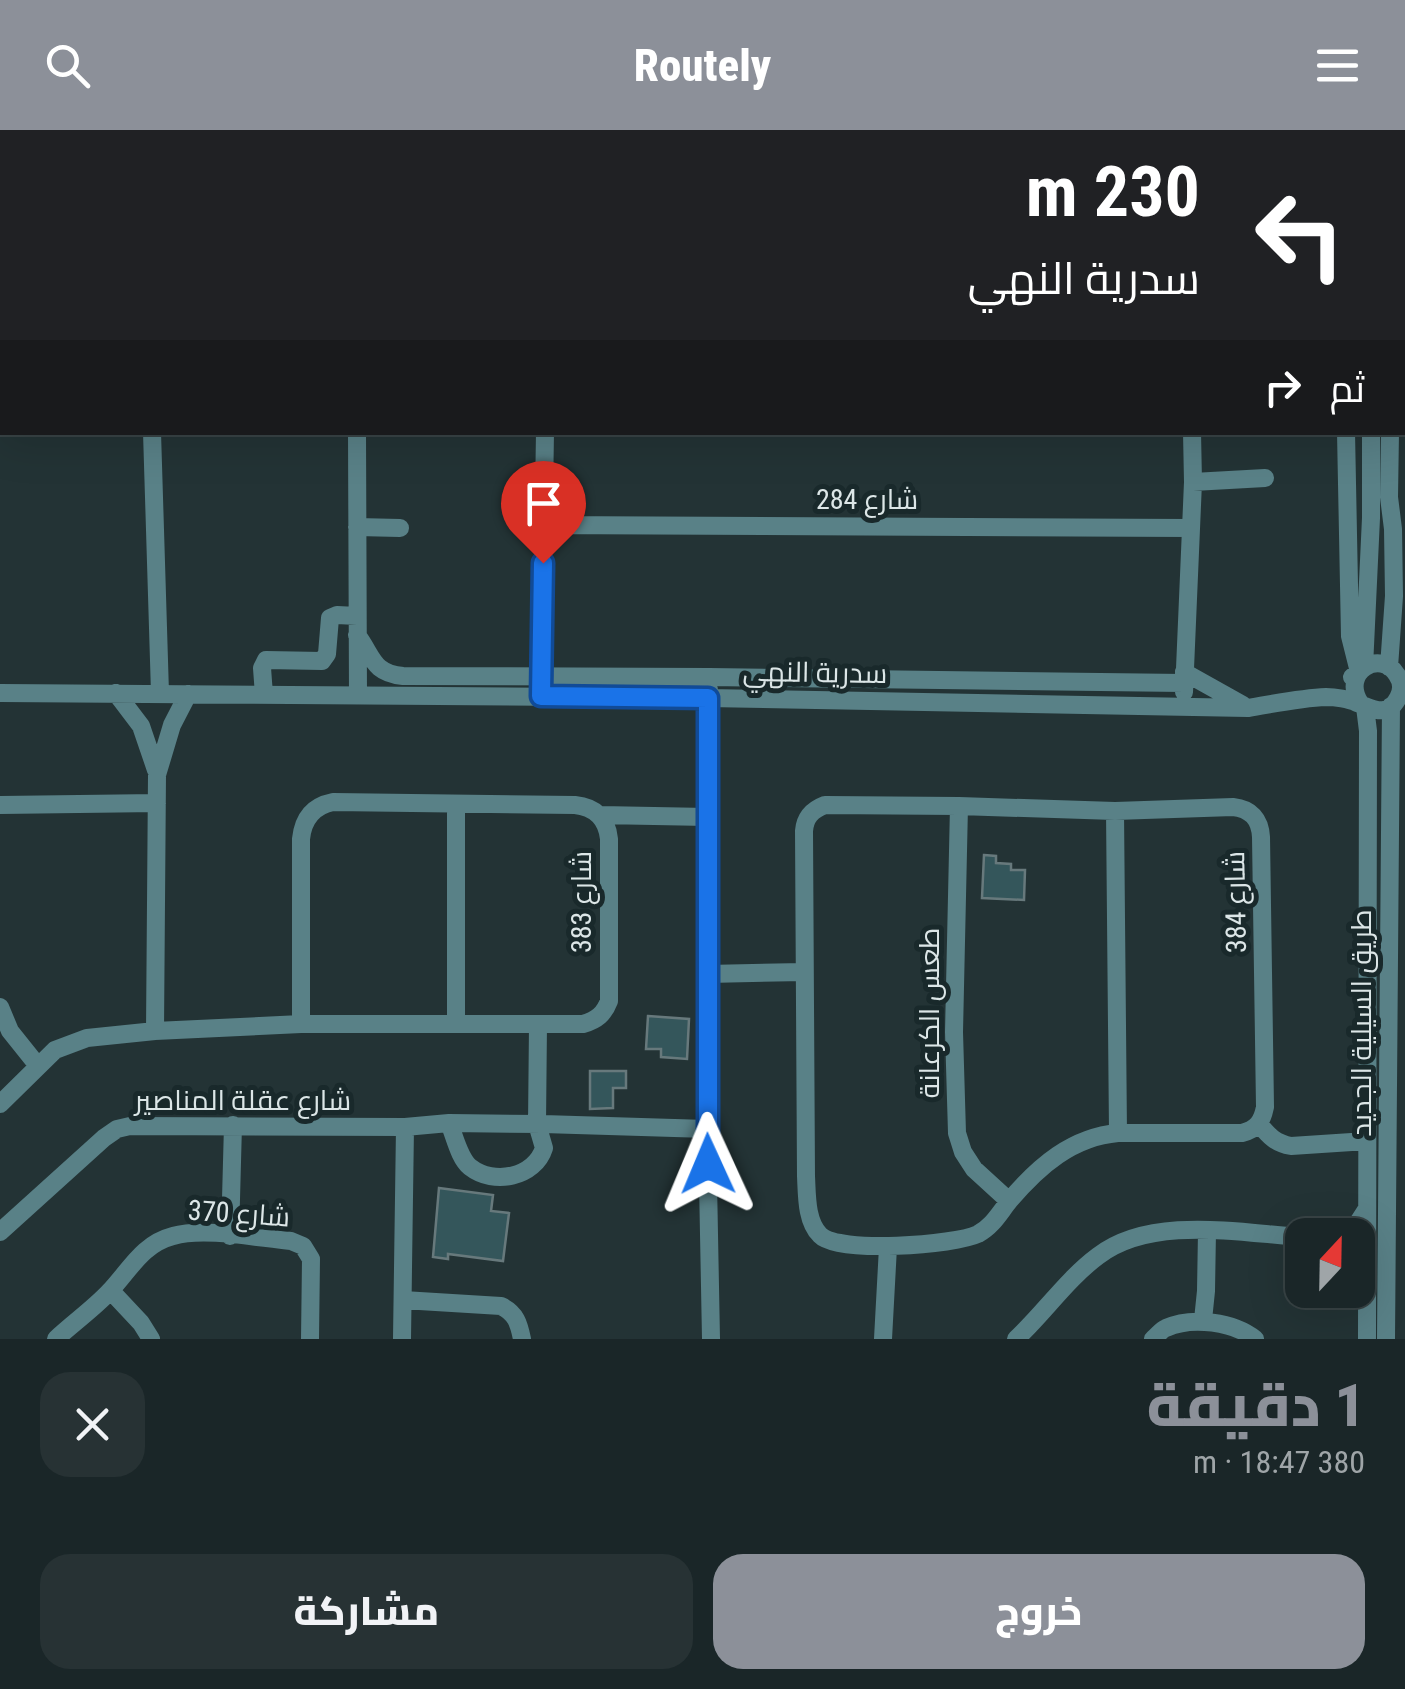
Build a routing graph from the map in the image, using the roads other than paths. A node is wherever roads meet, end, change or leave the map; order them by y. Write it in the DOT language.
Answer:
graph roads {
  1 [pos="152,435"];
  2 [pos="357,435"];
  3 [pos="545,435"];
  4 [pos="1192,435"];
  5 [pos="1346,435"];
  6 [pos="1371,435"];
  7 [pos="1390,435"];
  8 [pos="1370,467"];
  9 [pos="1265,478"];
  10 [pos="1193,482"];
  11 [pos="1346,495"];
  12 [pos="1370,518"];
  13 [pos="544,525"];
  14 [pos="357,528"];
  15 [pos="400,528"];
  16 [pos="1190,528"];
  17 [pos="357,625"];
  18 [pos="1389,667"];
  19 [pos="1361,670"];
  20 [pos="542,676"];
  21 [pos="709,677"];
  22 [pos="1184,677"];
  23 [pos="0,692"];
  24 [pos="116,693"];
  25 [pos="160,693"];
  26 [pos="188,694"];
  27 [pos="264,695"];
  28 [pos="358,695"];
  29 [pos="541,696"];
  30 [pos="1329,697"];
  31 [pos="708,698"];
  32 [pos="1362,705"];
  33 [pos="1390,706"];
  34 [pos="1184,707"];
  35 [pos="1248,708"];
  36 [pos="158,775"];
  37 [pos="156,804"];
  38 [pos="456,804"];
  39 [pos="0,805"];
  40 [pos="958,806"];
  41 [pos="1116,811"];
  42 [pos="600,815"];
  43 [pos="708,817"];
  44 [pos="1390,936"];
  45 [pos="1405,964"];
  46 [pos="804,972"];
  47 [pos="708,974"];
  48 [pos="0,1008"];
  49 [pos="456,1023"];
  50 [pos="301,1024"];
  51 [pos="538,1024"];
  52 [pos="155,1031"];
  53 [pos="1405,1038"];
  54 [pos="1389,1061"];
  55 [pos="38,1066"];
  56 [pos="0,1104"];
  57 [pos="450,1124"];
  58 [pos="537,1124"];
  59 [pos="1259,1124"];
  60 [pos="233,1125"];
  61 [pos="405,1128"];
  62 [pos="707,1129"];
  63 [pos="1118,1133"];
  64 [pos="1367,1141"];
  65 [pos="1010,1200"];
  66 [pos="1367,1210"];
  67 [pos="1361,1218"];
  68 [pos="1366,1218"];
  69 [pos="1207,1230"];
  70 [pos="0,1232"];
  71 [pos="230,1236"];
  72 [pos="1285,1236"];
  73 [pos="888,1246"];
  74 [pos="111,1290"];
  75 [pos="403,1300"];
  76 [pos="1365,1308"];
  77 [pos="1204,1320"];
  78 [pos="56,1339"];
  79 [pos="151,1339"];
  80 [pos="310,1339"];
  81 [pos="402,1339"];
  82 [pos="522,1339"];
  83 [pos="710,1339"];
  84 [pos="882,1339"];
  85 [pos="1016,1339"];
  86 [pos="1154,1339"];
  87 [pos="1256,1339"];
  88 [pos="1367,1339"];
  89 [pos="1386,1339"];
  1 -- 25 [label="street"];
  2 -- 14 [label="street"];
  3 -- 13 [label="street"];
  4 -- 10 [label="street"];
  5 -- 11 [label="street"];
  6 -- 8 [label="street, طريق السيلية الجديد"];
  7 -- 18 [label="street, طريق السيلية الجديد"];
  8 -- 11 [label="street"];
  8 -- 12 [label="street, طريق السيلية الجديد"];
  9 -- 10 [label="street"];
  10 -- 16 [label="street"];
  11 -- 12 [label="street"];
  11 -- 19 [label="street"];
  12 -- 19 [label="street, طريق السيلية الجديد"];
  13 -- 16 [label="street, شارع 284"];
  13 -- 20 [label="street"];
  14 -- 15 [label="street"];
  14 -- 17 [label="street"];
  16 -- 22 [label="street"];
  17 -- 20 [label="street"];
  17 -- 27 [label="street"];
  17 -- 28 [label="street"];
  18 -- 19 [label="street"];
  18 -- 33 [label="street, طريق السيلية الجديد"];
  19 -- 30 [label="street"];
  19 -- 32 [label="street, طريق السيلية الجديد"];
  20 -- 21 [label="street"];
  20 -- 29 [label="street"];
  21 -- 22 [label="street"];
  21 -- 31 [label="street"];
  22 -- 34 [label="street"];
  22 -- 35 [label="street"];
  23 -- 24 [label="street, سدرية النهي"];
  24 -- 25 [label="street, سدرية النهي"];
  24 -- 36 [label="street"];
  25 -- 26 [label="street, سدرية النهي"];
  26 -- 27 [label="street, سدرية النهي"];
  26 -- 36 [label="street"];
  27 -- 28 [label="street, سدرية النهي"];
  28 -- 29 [label="street, سدرية النهي"];
  29 -- 31 [label="street, سدرية النهي"];
  30 -- 32 [label="street, سدرية النهي"];
  30 -- 35 [label="street, سدرية النهي"];
  31 -- 34 [label="street, سدرية النهي"];
  31 -- 43 [label="street"];
  32 -- 33 [label="street"];
  32 -- 64 [label="street, طريق السيلية الجديد"];
  33 -- 44 [label="street, طريق السيلية الجديد"];
  34 -- 35 [label="street, سدرية النهي"];
  36 -- 37 [label="street"];
  37 -- 39 [label="street"];
  37 -- 52 [label="street"];
  38 -- 42 [label="street, شارع 383"];
  38 -- 49 [label="street"];
  38 -- 50 [label="street, شارع 383"];
  40 -- 41 [label="street, شارع 384"];
  40 -- 46 [label="street, شارع 384"];
  40 -- 65 [label="street, طعس الكرعانة"];
  41 -- 59 [label="street, شارع 384"];
  41 -- 63 [label="street"];
  42 -- 43 [label="street"];
  42 -- 51 [label="street, شارع 383"];
  43 -- 47 [label="street"];
  44 -- 45 [label="street"];
  44 -- 54 [label="street, طريق السيلية الجديد"];
  46 -- 47 [label="street"];
  46 -- 73 [label="street, شارع 384"];
  47 -- 62 [label="street"];
  48 -- 55 [label="street"];
  49 -- 50 [label="street, شارع 383"];
  49 -- 51 [label="street, شارع 383"];
  50 -- 52 [label="street, شارع 383"];
  51 -- 58 [label="street"];
  52 -- 55 [label="street, شارع 383"];
  53 -- 54 [label="street"];
  54 -- 89 [label="street, طريق السيلية الجديد"];
  55 -- 56 [label="street, شارع 383"];
  57 -- 58 [label="street, شارع عقلة المناصير"];
  57 -- 58 [label="street"];
  57 -- 61 [label="street, شارع عقلة المناصير"];
  58 -- 62 [label="street, شارع عقلة المناصير"];
  59 -- 63 [label="street, شارع 384"];
  59 -- 64 [label="street"];
  60 -- 61 [label="street, شارع عقلة المناصير"];
  60 -- 70 [label="street, شارع عقلة المناصير"];
  60 -- 71 [label="street"];
  61 -- 75 [label="street"];
  62 -- 83 [label="street"];
  63 -- 65 [label="street, شارع 384"];
  64 -- 66 [label="street, طريق السيلية الجديد"];
  65 -- 73 [label="street, شارع 384"];
  66 -- 67 [label="street"];
  66 -- 68 [label="street, طريق السيلية الجديد"];
  69 -- 72 [label="street"];
  69 -- 77 [label="street"];
  69 -- 85 [label="street"];
  71 -- 74 [label="street, شارع 370"];
  71 -- 80 [label="street, شارع 370"];
  73 -- 84 [label="street"];
  74 -- 78 [label="street, شارع 370"];
  74 -- 79 [label="street"];
  75 -- 81 [label="street"];
  75 -- 82 [label="street"];
  76 -- 88 [label="street, طريق السيلية الجديد"];
  77 -- 86 [label="street"];
  77 -- 87 [label="street"];
}
